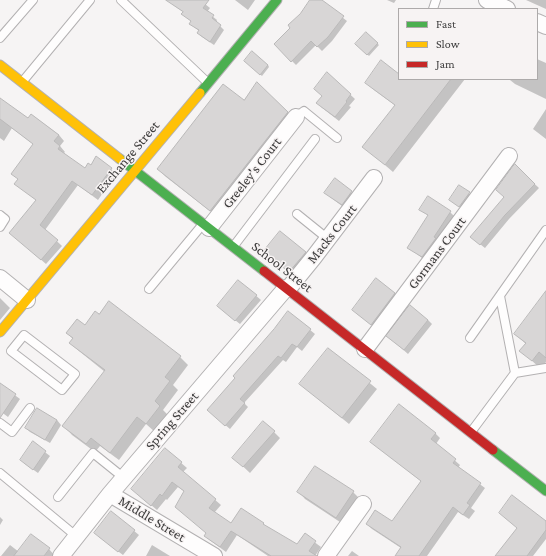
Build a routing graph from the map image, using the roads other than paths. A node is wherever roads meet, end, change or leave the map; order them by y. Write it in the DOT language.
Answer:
graph roads {
  1 [pos="33,0"];
  2 [pos="90,0"];
  3 [pos="121,0"];
  4 [pos="277,0"];
  5 [pos="487,0"];
  6 [pos="507,6"];
  7 [pos="0,38"];
  8 [pos="0,65"];
  9 [pos="22,82"];
  10 [pos="208,82"];
  11 [pos="296,117"];
  12 [pos="337,138"];
  13 [pos="315,140"];
  14 [pos="509,156"];
  15 [pos="135,170"];
  16 [pos="374,178"];
  17 [pos="297,214"];
  18 [pos="0,215"];
  19 [pos="206,226"];
  20 [pos="0,227"];
  21 [pos="546,230"];
  22 [pos="328,239"];
  23 [pos="233,247"];
  24 [pos="0,278"];
  25 [pos="150,289"];
  26 [pos="287,289"];
  27 [pos="500,296"];
  28 [pos="27,300"];
  29 [pos="470,338"];
  30 [pos="6,339"];
  31 [pos="365,349"];
  32 [pos="546,368"];
  33 [pos="515,373"];
  34 [pos="30,408"];
  35 [pos="0,424"];
  36 [pos="471,432"];
  37 [pos="0,473"];
  38 [pos="124,478"];
  39 [pos="546,491"];
  40 [pos="110,494"];
  41 [pos="58,497"];
  42 [pos="363,504"];
  43 [pos="76,536"];
  44 [pos="60,556"];
  45 [pos="214,556"];
  46 [pos="326,556"];
  1 -- 7 [label="lane"];
  2 -- 9 [label="lane"];
  3 -- 10 [label="lane"];
  4 -- 10 [label="street, Exchange Street"];
  5 -- 6 [label="street"];
  8 -- 9 [label="street, School Street"];
  9 -- 15 [label="street, School Street"];
  10 -- 15 [label="street, Exchange Street"];
  11 -- 12 [label="lane"];
  11 -- 19 [label="street, Greeley's Court"];
  13 -- 23 [label="lane"];
  14 -- 31 [label="street, Gormans Court"];
  15 -- 19 [label="street, School Street"];
  15 -- 28 [label="street, Exchange Street"];
  16 -- 22 [label="street, Macks Court"];
  17 -- 22 [label="lane"];
  18 -- 20 [label="lane"];
  19 -- 23 [label="street, School Street"];
  19 -- 25 [label="lane"];
  21 -- 27 [label="lane"];
  22 -- 26 [label="street, Macks Court"];
  23 -- 26 [label="street, School Street"];
  24 -- 28 [label="street"];
  26 -- 31 [label="street, School Street"];
  26 -- 38 [label="street, Spring Street"];
  27 -- 29 [label="lane"];
  27 -- 33 [label="lane"];
  28 -- 30 [label="street, Exchange Street"];
  30 -- 30 [label="lane"];
  31 -- 36 [label="street, School Street"];
  32 -- 33 [label="lane"];
  33 -- 36 [label="lane"];
  34 -- 35 [label="lane"];
  36 -- 39 [label="street, School Street"];
  37 -- 43 [label="lane"];
  38 -- 40 [label="street, Spring Street"];
  38 -- 41 [label="lane"];
  40 -- 43 [label="street, Spring Street"];
  40 -- 45 [label="street, Middle Street"];
  42 -- 46 [label="street"];
  43 -- 44 [label="street, Spring Street"];
}
